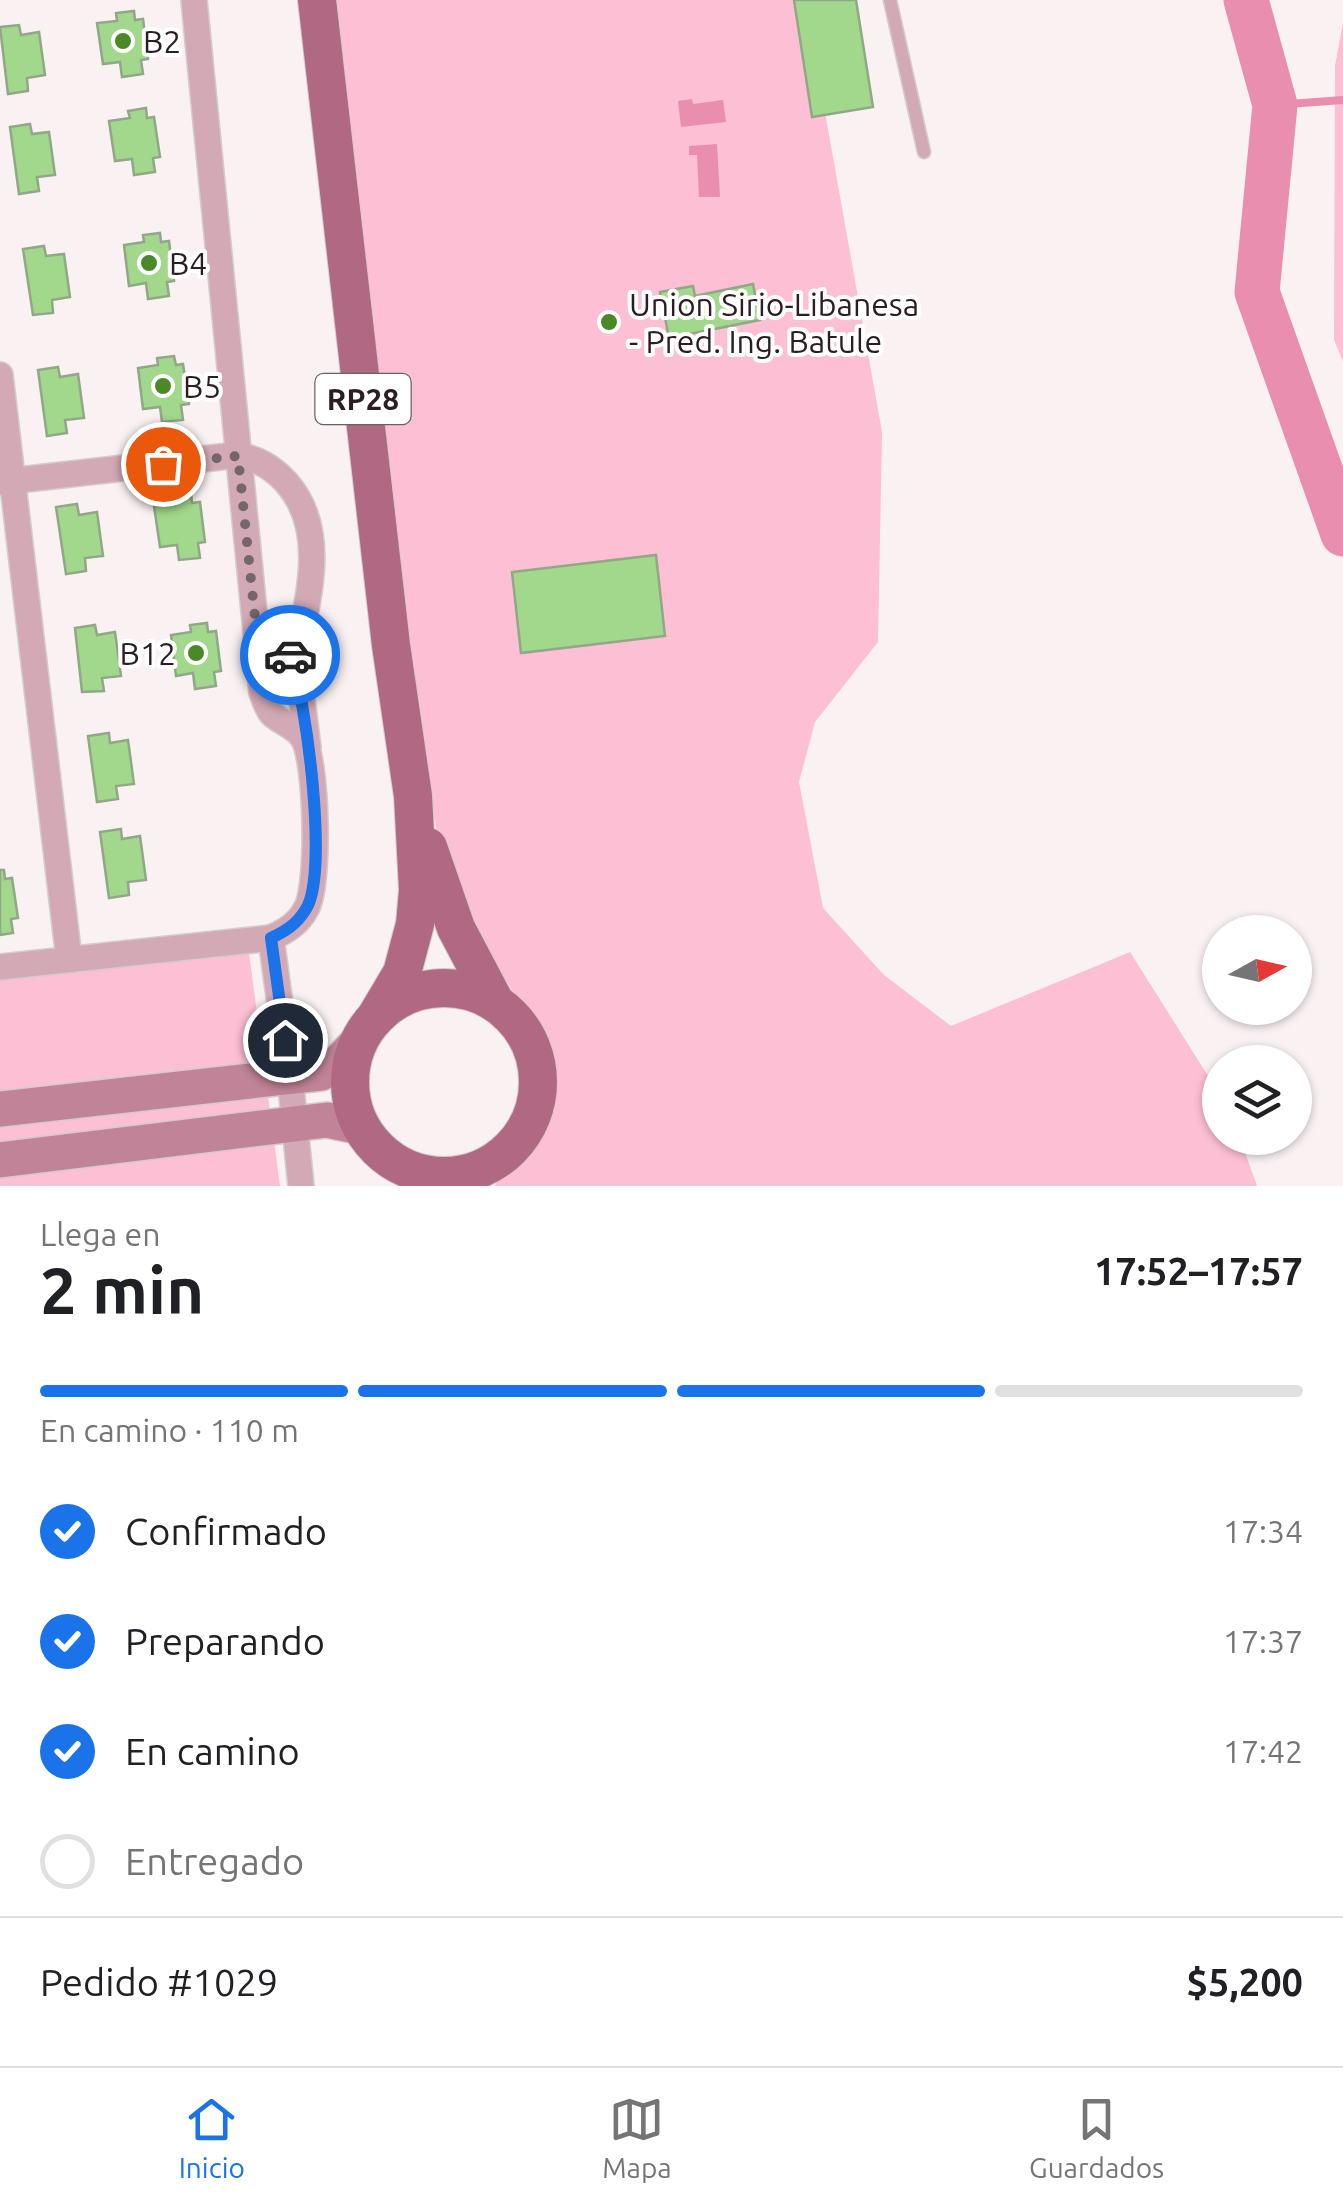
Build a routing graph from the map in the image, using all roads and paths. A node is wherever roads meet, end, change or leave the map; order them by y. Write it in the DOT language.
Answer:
graph roads {
  1 [pos="194,0"];
  2 [pos="317,0"];
  3 [pos="890,0"];
  4 [pos="924,152"];
  5 [pos="0,375"];
  6 [pos="238,456"];
  7 [pos="6,481"];
  8 [pos="256,628"];
  9 [pos="294,664"];
  10 [pos="308,747"];
  11 [pos="414,796"];
  12 [pos="271,938"];
  13 [pos="69,959"];
  14 [pos="0,966"];
  15 [pos="495,1002"];
  16 [pos="368,1028"];
  17 [pos="290,1077"];
  18 [pos="0,1109"];
  19 [pos="294,1123"];
  20 [pos="361,1127"];
  21 [pos="0,1160"];
  22 [pos="491,1173"];
  23 [pos="404,1176"];
  24 [pos="301,1186"];
  1 -- 6 [label="street"];
  2 -- 11 [label="main road, RP28"];
  3 -- 4 [label="lane"];
  5 -- 7 [label="street"];
  6 -- 7 [label="street"];
  6 -- 8 [label="street"];
  6 -- 9 [label="street"];
  7 -- 13 [label="street"];
  8 -- 9 [label="street"];
  8 -- 10 [label="street"];
  9 -- 10 [label="street"];
  10 -- 12 [label="street"];
  11 -- 15 [label="main road, RP28"];
  11 -- 16 [label="main road, RP28"];
  12 -- 13 [label="street"];
  12 -- 17 [label="street"];
  13 -- 14 [label="street"];
  15 -- 16 [label="main road"];
  15 -- 22 [label="main road, RP28"];
  16 -- 17 [label="main road"];
  16 -- 20 [label="main road, RP28"];
  17 -- 18 [label="main road"];
  17 -- 19 [label="street"];
  19 -- 20 [label="main road"];
  19 -- 21 [label="main road"];
  19 -- 24 [label="street"];
  20 -- 23 [label="main road, RP28"];
  22 -- 23 [label="main road, RP28"];
}
